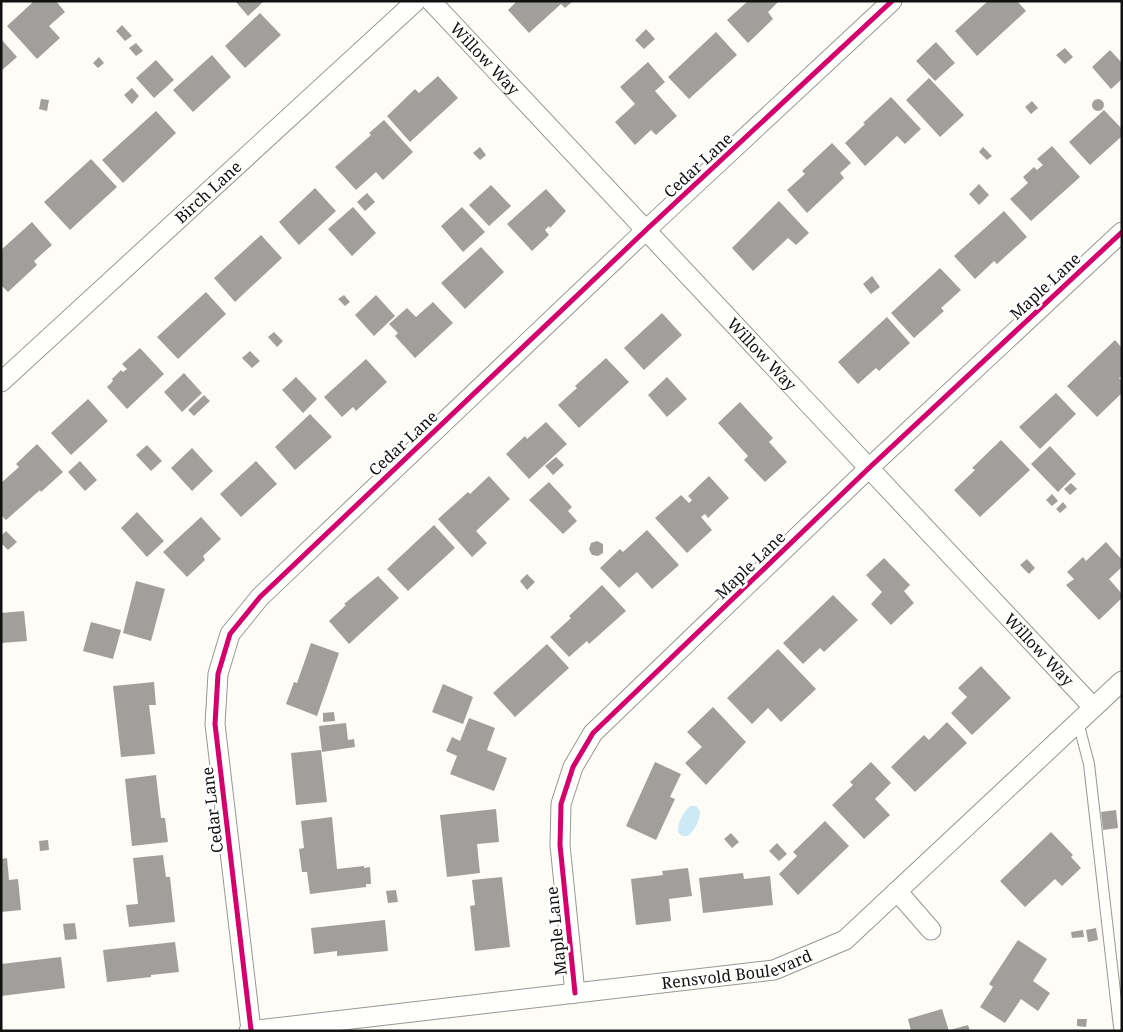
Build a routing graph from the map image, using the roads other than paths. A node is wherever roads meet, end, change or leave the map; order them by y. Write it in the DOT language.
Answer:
graph roads {
  1 [pos="416,1"];
  2 [pos="431,1"];
  3 [pos="892,1"];
  4 [pos="646,230"];
  5 [pos="1122,232"];
  6 [pos="1,382"];
  7 [pos="869,468"];
  8 [pos="1122,681"];
  9 [pos="1093,707"];
  10 [pos="1078,722"];
  11 [pos="897,891"];
  12 [pos="931,930"];
  13 [pos="576,993"];
  14 [pos="1119,1027"];
  15 [pos="250,1031"];
  1 -- 6 [label="street, Birch Lane"];
  2 -- 4 [label="street, Willow Way"];
  3 -- 4 [label="street, Cedar Lane"];
  4 -- 7 [label="street, Willow Way"];
  4 -- 15 [label="street, Cedar Lane"];
  5 -- 7 [label="street, Maple Lane"];
  7 -- 9 [label="street, Willow Way"];
  7 -- 13 [label="street, Maple Lane"];
  8 -- 9 [label="street, Rensvold Boulevard"];
  9 -- 10 [label="street, Rensvold Boulevard"];
  10 -- 11 [label="street, Rensvold Boulevard"];
  10 -- 14 [label="lane"];
  11 -- 12 [label="street"];
  11 -- 13 [label="street, Rensvold Boulevard"];
  13 -- 15 [label="street, Rensvold Boulevard"];
}
